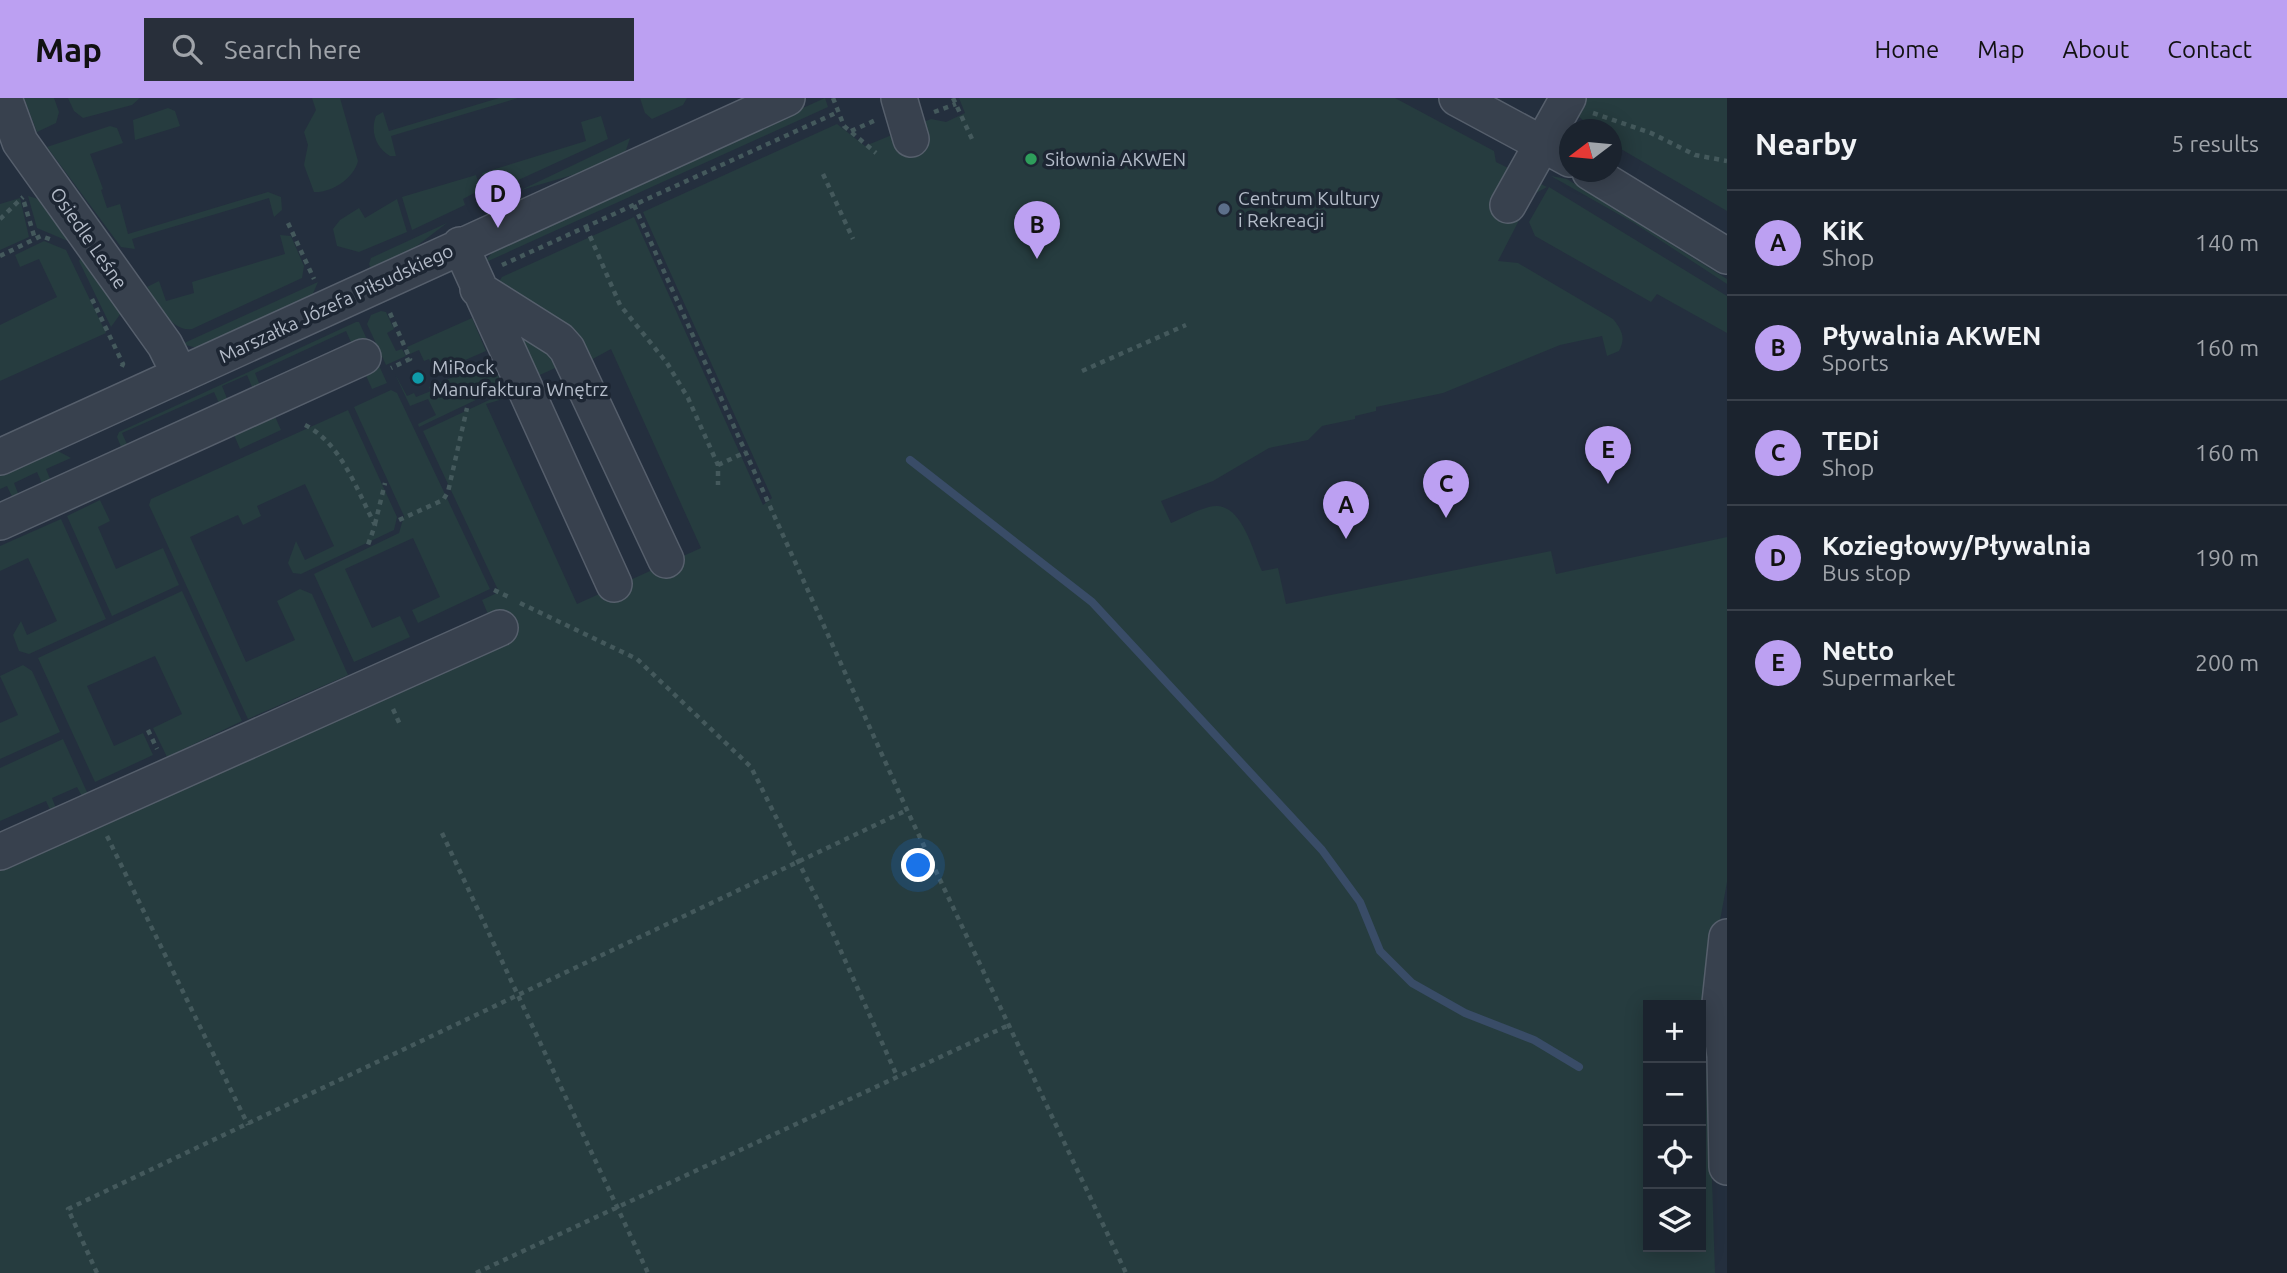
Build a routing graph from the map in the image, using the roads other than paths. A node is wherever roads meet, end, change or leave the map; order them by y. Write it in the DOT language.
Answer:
graph roads {
  1 [pos="5,98"];
  2 [pos="787,98"];
  3 [pos="899,98"];
  4 [pos="1457,98"];
  5 [pos="1567,101"];
  6 [pos="911,139"];
  7 [pos="1556,151"];
  8 [pos="1608,182"];
  9 [pos="1508,205"];
  10 [pos="1711,241"];
  11 [pos="460,245"];
  12 [pos="1727,256"];
  13 [pos="472,291"];
  14 [pos="374,364"];
  15 [pos="180,375"];
  16 [pos="69,426"];
  17 [pos="0,457"];
  18 [pos="94,480"];
  19 [pos="0,522"];
  20 [pos="666,561"];
  21 [pos="614,584"];
  22 [pos="500,628"];
  23 [pos="0,852"];
  24 [pos="1727,937"];
  25 [pos="1726,1053"];
  26 [pos="1727,1167"];
  1 -- 15 [label="street, Osiedle Leśne"];
  2 -- 11 [label="street, Marszałka Józefa Piłsudskiego"];
  3 -- 6 [label="street"];
  4 -- 7 [label="street"];
  5 -- 7 [label="street"];
  7 -- 9 [label="street"];
  8 -- 10 [label="street"];
  10 -- 12 [label="street"];
  11 -- 13 [label="street"];
  11 -- 15 [label="street, Marszałka Józefa Piłsudskiego"];
  13 -- 20 [label="street"];
  13 -- 21 [label="street"];
  14 -- 18 [label="street"];
  15 -- 16 [label="street, Marszałka Józefa Piłsudskiego"];
  16 -- 17 [label="street, Marszałka Józefa Piłsudskiego"];
  16 -- 18 [label="street"];
  18 -- 19 [label="street"];
  22 -- 23 [label="street"];
  24 -- 25 [label="street"];
  25 -- 26 [label="street"];
}
